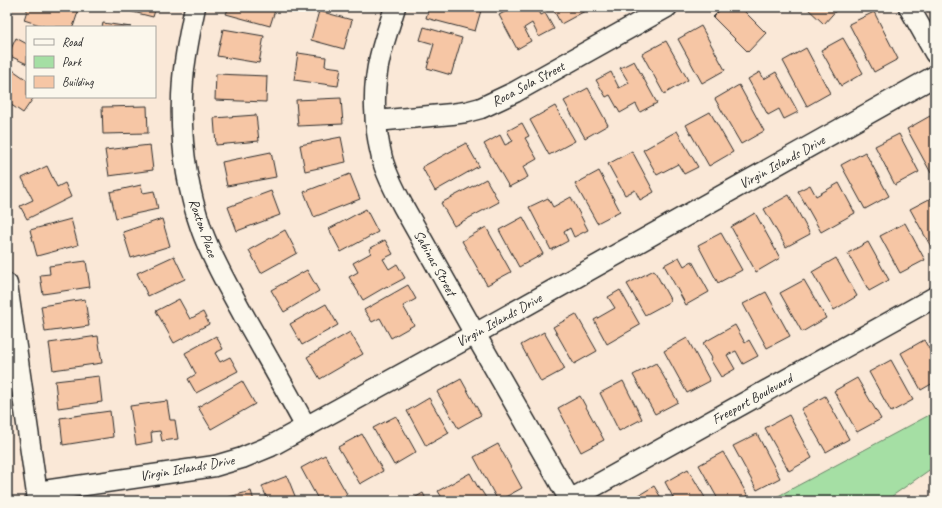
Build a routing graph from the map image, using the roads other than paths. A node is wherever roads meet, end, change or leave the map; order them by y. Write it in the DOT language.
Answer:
graph roads {
  1 [pos="195,7"];
  2 [pos="395,7"];
  3 [pos="667,7"];
  4 [pos="909,7"];
  5 [pos="935,54"];
  6 [pos="935,76"];
  7 [pos="376,121"];
  8 [pos="7,284"];
  9 [pos="935,297"];
  10 [pos="475,334"];
  11 [pos="306,427"];
  12 [pos="38,496"];
  13 [pos="569,500"];
  1 -- 11 [label="street, Roxton Place"];
  2 -- 7 [label="street, Sabinas Street"];
  3 -- 7 [label="street, Roca Sola Street"];
  4 -- 5 [label="street"];
  6 -- 10 [label="street, Virgin Islands Drive"];
  7 -- 10 [label="street, Sabinas Street"];
  8 -- 12 [label="street"];
  9 -- 13 [label="street, Freeport Boulevard"];
  10 -- 11 [label="street, Virgin Islands Drive"];
  10 -- 13 [label="street, Sabinas Street"];
  11 -- 12 [label="street, Virgin Islands Drive"];
}
